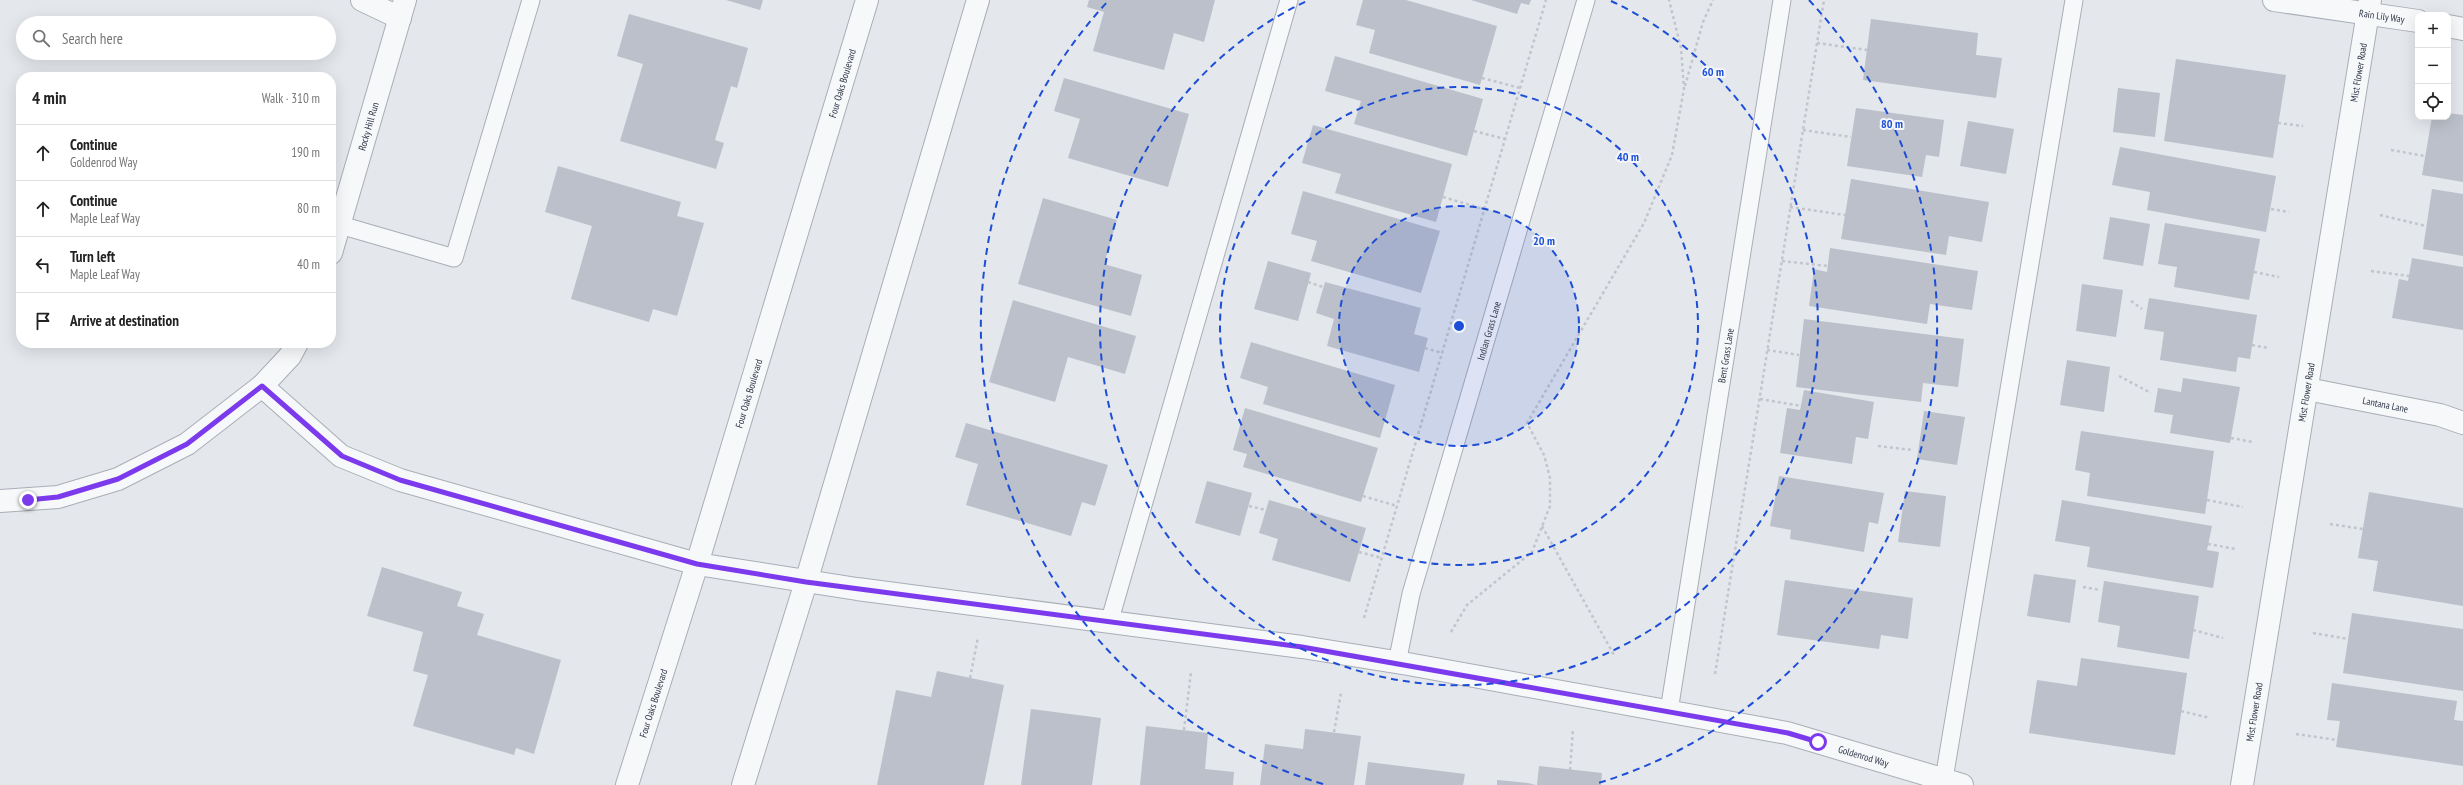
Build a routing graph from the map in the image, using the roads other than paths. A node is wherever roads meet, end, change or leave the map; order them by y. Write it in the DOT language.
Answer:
graph roads {
  1 [pos="362,0"];
  2 [pos="531,0"];
  3 [pos="867,0"];
  4 [pos="978,0"];
  5 [pos="1289,0"];
  6 [pos="1586,0"];
  7 [pos="1782,0"];
  8 [pos="2074,0"];
  9 [pos="2274,0"];
  10 [pos="2369,6"];
  11 [pos="403,9"];
  12 [pos="2415,20"];
  13 [pos="2451,27"];
  14 [pos="2463,29"];
  15 [pos="340,225"];
  16 [pos="336,237"];
  17 [pos="294,348"];
  18 [pos="262,386"];
  19 [pos="2307,389"];
  20 [pos="2463,423"];
  21 [pos="0,501"];
  22 [pos="697,564"];
  23 [pos="806,582"];
  24 [pos="1109,623"];
  25 [pos="1397,663"];
  26 [pos="1669,711"];
  27 [pos="1953,782"];
  28 [pos="627,785"];
  29 [pos="743,785"];
  30 [pos="2242,785"];
  1 -- 11 [label="street"];
  2 -- 15 [label="lane"];
  3 -- 22 [label="street, Four Oaks Boulevard"];
  4 -- 23 [label="street"];
  5 -- 24 [label="lane"];
  6 -- 25 [label="lane, Indian Grass Lane"];
  7 -- 26 [label="lane, Bent Grass Lane"];
  8 -- 27 [label="lane"];
  9 -- 10 [label="street, Rain Lily Way"];
  10 -- 12 [label="street, Rain Lily Way"];
  10 -- 19 [label="street, Mist Flower Road"];
  11 -- 15 [label="street, Rocky Hill Run"];
  13 -- 14 [label="street"];
  15 -- 16 [label="street, Rocky Hill Run"];
  17 -- 18 [label="street"];
  18 -- 21 [label="street"];
  18 -- 22 [label="street, Goldenrod Way"];
  19 -- 20 [label="street, Lantana Lane"];
  19 -- 30 [label="street, Mist Flower Road"];
  22 -- 23 [label="street, Goldenrod Way"];
  22 -- 28 [label="street, Four Oaks Boulevard"];
  23 -- 24 [label="street, Goldenrod Way"];
  23 -- 29 [label="street"];
  24 -- 25 [label="street, Goldenrod Way"];
  25 -- 26 [label="street, Goldenrod Way"];
  26 -- 27 [label="street, Goldenrod Way"];
}
